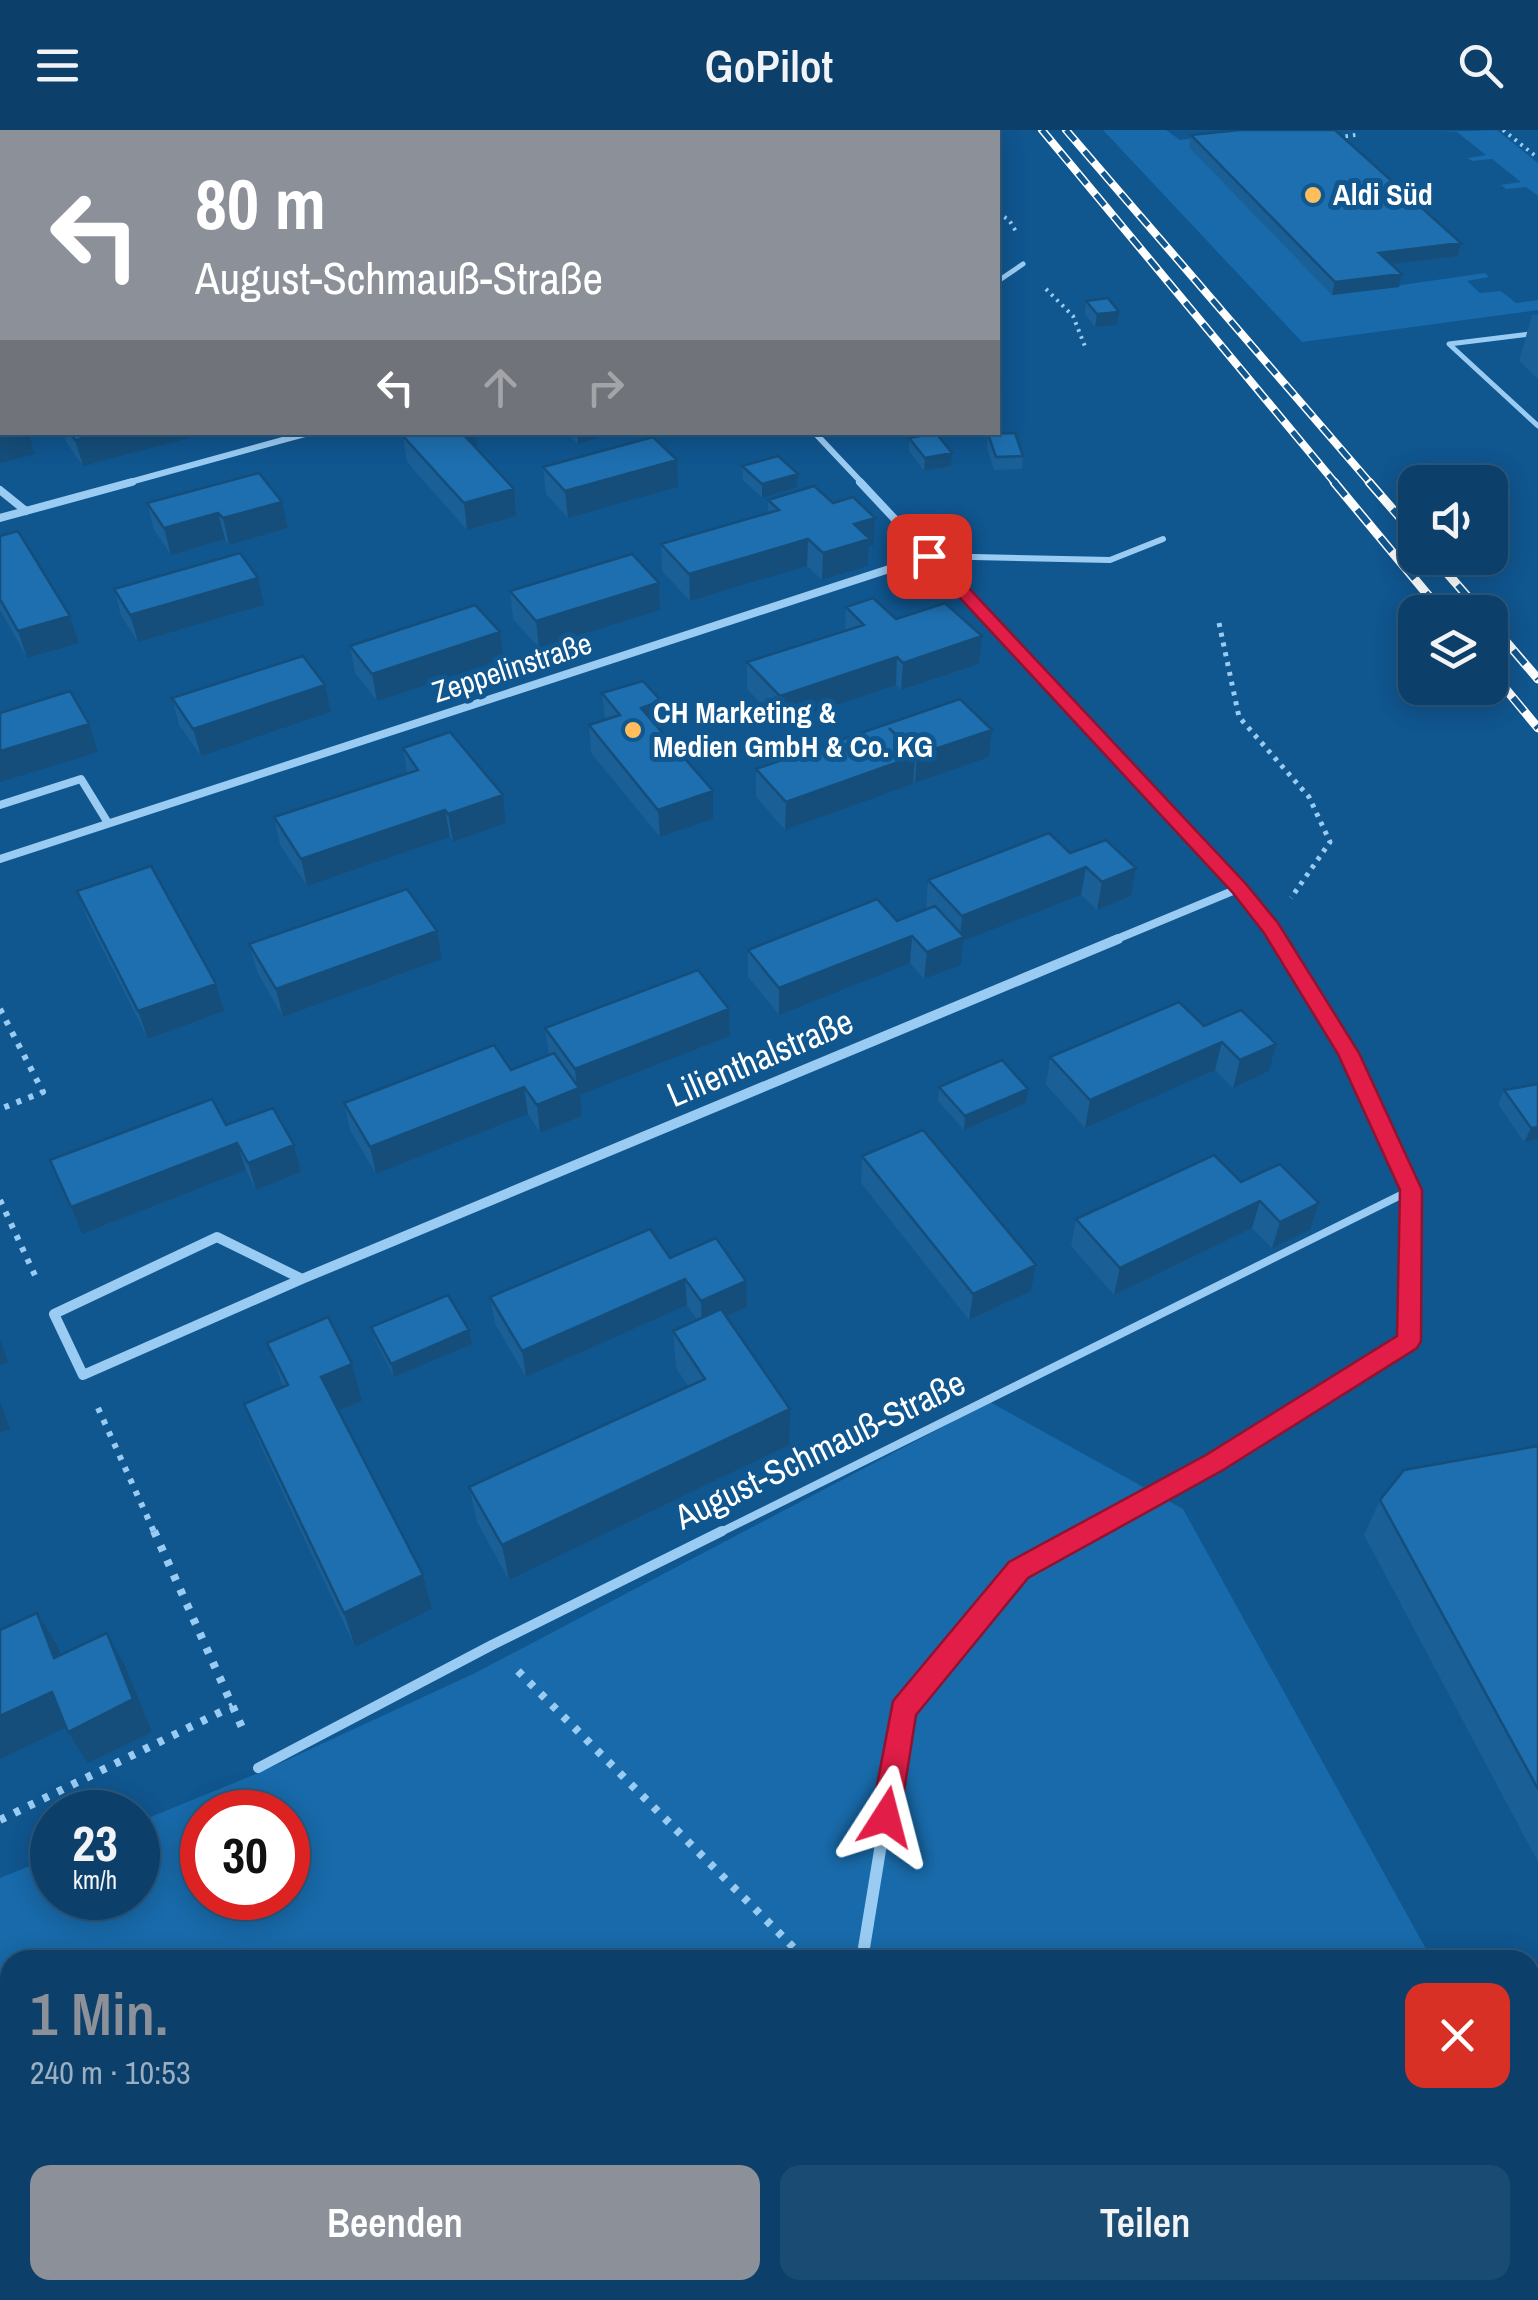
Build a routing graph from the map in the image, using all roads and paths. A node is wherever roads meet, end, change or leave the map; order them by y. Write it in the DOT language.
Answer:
graph roads {
  1 [pos="1502,130"];
  2 [pos="1356,135"];
  3 [pos="1328,138"];
  4 [pos="1538,158"];
  5 [pos="1022,264"];
  6 [pos="1000,280"];
  7 [pos="1538,333"];
  8 [pos="1086,349"];
  9 [pos="1538,426"];
  10 [pos="301,435"];
  11 [pos="817,435"];
  12 [pos="0,490"];
  13 [pos="26,511"];
  14 [pos="0,518"];
  15 [pos="1163,539"];
  16 [pos="929,556"];
  17 [pos="1219,623"];
  18 [pos="0,805"];
  19 [pos="108,823"];
  20 [pos="0,859"];
  21 [pos="1240,888"];
  22 [pos="1271,928"];
  23 [pos="0,1009"];
  24 [pos="0,1109"];
  25 [pos="1411,1190"];
  26 [pos="0,1200"];
  27 [pos="302,1279"];
  28 [pos="54,1314"];
  29 [pos="83,1375"];
  30 [pos="492,1646"];
  31 [pos="233,1706"];
  32 [pos="258,1768"];
  33 [pos="0,1820"];
  34 [pos="796,1950"];
  35 [pos="864,1950"];
  1 -- 4 [label="path"];
  2 -- 3 [label="path"];
  5 -- 6 [label="lane"];
  5 -- 8 [label="path"];
  7 -- 9 [label="lane"];
  10 -- 13 [label="street"];
  11 -- 16 [label="street"];
  12 -- 13 [label="street"];
  13 -- 14 [label="street"];
  15 -- 16 [label="lane"];
  16 -- 19 [label="street, Zeppelinstraße"];
  16 -- 21 [label="street"];
  17 -- 22 [label="path"];
  18 -- 19 [label="street"];
  19 -- 20 [label="street, Zeppelinstraße"];
  21 -- 22 [label="street"];
  21 -- 27 [label="street, Lilienthalstraße"];
  22 -- 25 [label="street"];
  23 -- 24 [label="path"];
  25 -- 30 [label="lane, August-Schmauß-Straße"];
  25 -- 35 [label="street"];
  26 -- 28 [label="path"];
  27 -- 28 [label="street"];
  27 -- 29 [label="street, Lilienthalstraße"];
  28 -- 29 [label="street"];
  29 -- 31 [label="path"];
  30 -- 32 [label="lane, August-Schmauß-Straße"];
  30 -- 34 [label="path"];
  31 -- 32 [label="path"];
  31 -- 33 [label="path"];
}
